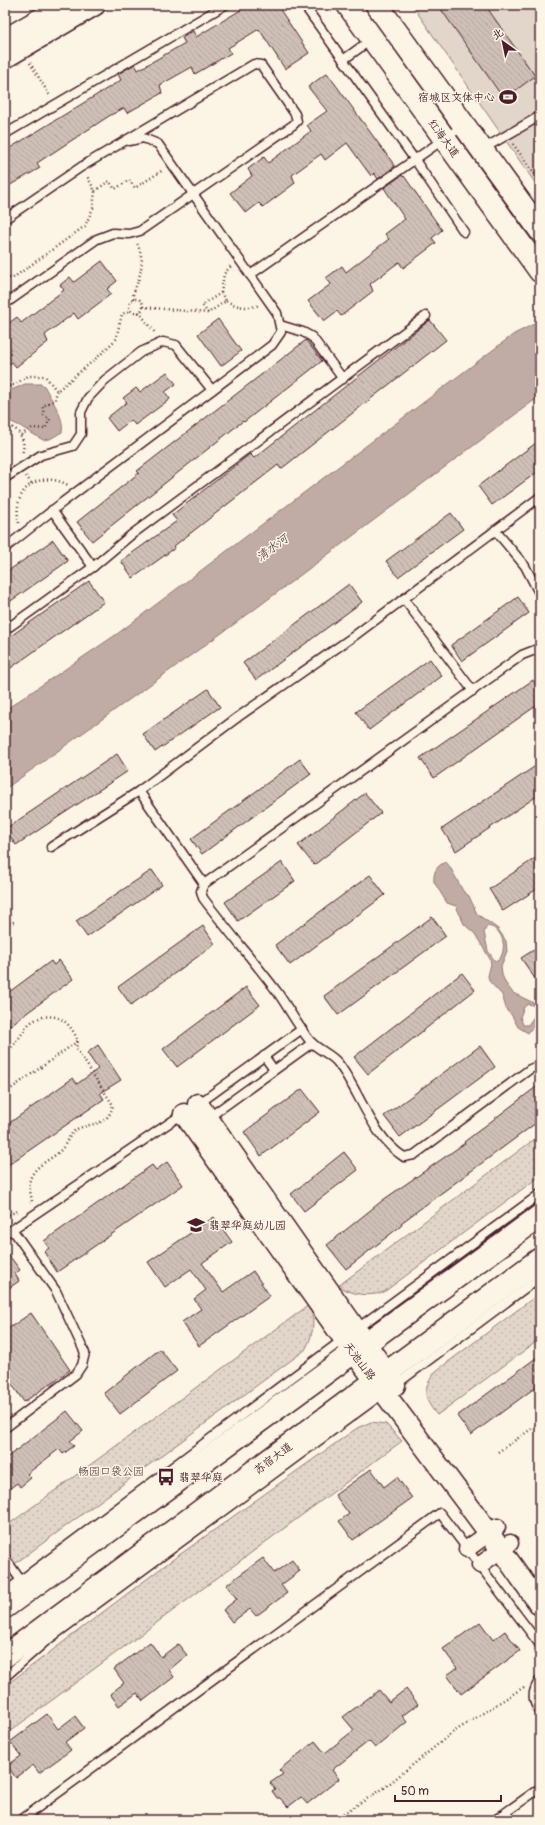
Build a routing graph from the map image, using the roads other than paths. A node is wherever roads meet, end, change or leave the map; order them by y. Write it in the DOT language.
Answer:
graph roads {
  1 [pos="64,5"];
  2 [pos="96,5"];
  3 [pos="225,5"];
  4 [pos="304,5"];
  5 [pos="348,5"];
  6 [pos="378,5"];
  7 [pos="5,39"];
  8 [pos="372,39"];
  9 [pos="5,58"];
  10 [pos="343,60"];
  11 [pos="540,116"];
  12 [pos="464,125"];
  13 [pos="5,134"];
  14 [pos="444,139"];
  15 [pos="123,142"];
  16 [pos="482,150"];
  17 [pos="415,160"];
  18 [pos="194,195"];
  19 [pos="5,219"];
  20 [pos="540,230"];
  21 [pos="464,232"];
  22 [pos="540,271"];
  23 [pos="250,275"];
  24 [pos="5,304"];
  25 [pos="426,316"];
  26 [pos="280,325"];
  27 [pos="343,378"];
  28 [pos="212,390"];
  29 [pos="5,478"];
  30 [pos="540,497"];
  31 [pos="52,510"];
  32 [pos="495,530"];
  33 [pos="5,548"];
  34 [pos="93,567"];
  35 [pos="540,595"];
  36 [pos="404,599"];
  37 [pos="5,630"];
  38 [pos="540,648"];
  39 [pos="473,691"];
  40 [pos="138,790"];
  41 [pos="51,847"];
  42 [pos="204,884"];
  43 [pos="302,1029"];
  44 [pos="312,1043"];
  45 [pos="264,1056"];
  46 [pos="540,1065"];
  47 [pos="274,1070"];
  48 [pos="196,1112"];
  49 [pos="540,1194"];
  50 [pos="540,1216"];
  51 [pos="7,1230"];
  52 [pos="540,1259"];
  53 [pos="540,1277"];
  54 [pos="355,1341"];
  55 [pos="385,1383"];
  56 [pos="5,1428"];
  57 [pos="493,1530"];
  58 [pos="505,1546"];
  59 [pos="467,1549"];
  60 [pos="5,1558"];
  61 [pos="480,1565"];
  62 [pos="540,1584"];
  63 [pos="24,1585"];
  64 [pos="5,1592"];
  65 [pos="540,1605"];
  66 [pos="5,1606"];
  67 [pos="540,1645"];
  68 [pos="5,1656"];
  69 [pos="5,1677"];
  70 [pos="540,1680"];
  71 [pos="540,1712"];
  72 [pos="540,1788"];
  73 [pos="21,1820"];
  74 [pos="495,1820"];
  1 -- 7 [label="street"];
  2 -- 9 [label="street"];
  3 -- 13 [label="lane"];
  4 -- 10 [label="lane"];
  5 -- 8 [label="main road, 红海大道"];
  6 -- 12 [label="main road"];
  8 -- 10 [label="lane"];
  8 -- 14 [label="main road, 红海大道"];
  10 -- 17 [label="lane"];
  11 -- 16 [label="lane"];
  12 -- 14 [label="lane"];
  12 -- 16 [label="main road"];
  14 -- 17 [label="lane"];
  14 -- 22 [label="main road, 红海大道"];
  15 -- 18 [label="lane"];
  15 -- 18 [label="lane"];
  15 -- 19 [label="lane"];
  16 -- 20 [label="main road"];
  17 -- 21 [label="lane"];
  17 -- 23 [label="lane"];
  18 -- 23 [label="lane"];
  18 -- 24 [label="lane"];
  23 -- 26 [label="lane"];
  25 -- 27 [label="lane"];
  26 -- 27 [label="lane"];
  26 -- 28 [label="lane"];
  27 -- 34 [label="lane"];
  28 -- 29 [label="lane"];
  28 -- 31 [label="lane"];
  30 -- 32 [label="lane"];
  31 -- 33 [label="lane"];
  31 -- 34 [label="lane"];
  32 -- 35 [label="lane"];
  32 -- 36 [label="lane"];
  34 -- 37 [label="lane"];
  36 -- 39 [label="lane"];
  36 -- 40 [label="lane"];
  38 -- 39 [label="lane"];
  39 -- 42 [label="lane"];
  40 -- 41 [label="lane"];
  40 -- 42 [label="lane"];
  42 -- 43 [label="lane"];
  43 -- 44 [label="lane"];
  43 -- 45 [label="lane"];
  44 -- 46 [label="lane"];
  44 -- 47 [label="lane"];
  45 -- 47 [label="lane"];
  45 -- 48 [label="lane"];
  47 -- 48 [label="lane"];
  48 -- 51 [label="lane"];
  48 -- 54 [label="street, 天池山路"];
  49 -- 54 [label="lane"];
  50 -- 54 [label="main road"];
  51 -- 56 [label="lane"];
  52 -- 55 [label="main road, 苏宿大道"];
  53 -- 55 [label="lane"];
  54 -- 55 [label="street, 天池山路"];
  54 -- 63 [label="main road"];
  55 -- 57 [label="street, 天池山路"];
  55 -- 68 [label="main road, 苏宿大道"];
  55 -- 69 [label="lane"];
  57 -- 58 [label="street, 天池山路"];
  57 -- 59 [label="street"];
  58 -- 61 [label="street"];
  58 -- 62 [label="street, 天池山路"];
  58 -- 65 [label="street, 天池山路"];
  59 -- 61 [label="lane"];
  59 -- 73 [label="lane"];
  60 -- 63 [label="lane"];
  61 -- 67 [label="lane"];
  63 -- 64 [label="lane"];
  63 -- 66 [label="main road"];
  70 -- 71 [label="lane"];
  72 -- 74 [label="lane"];
}
